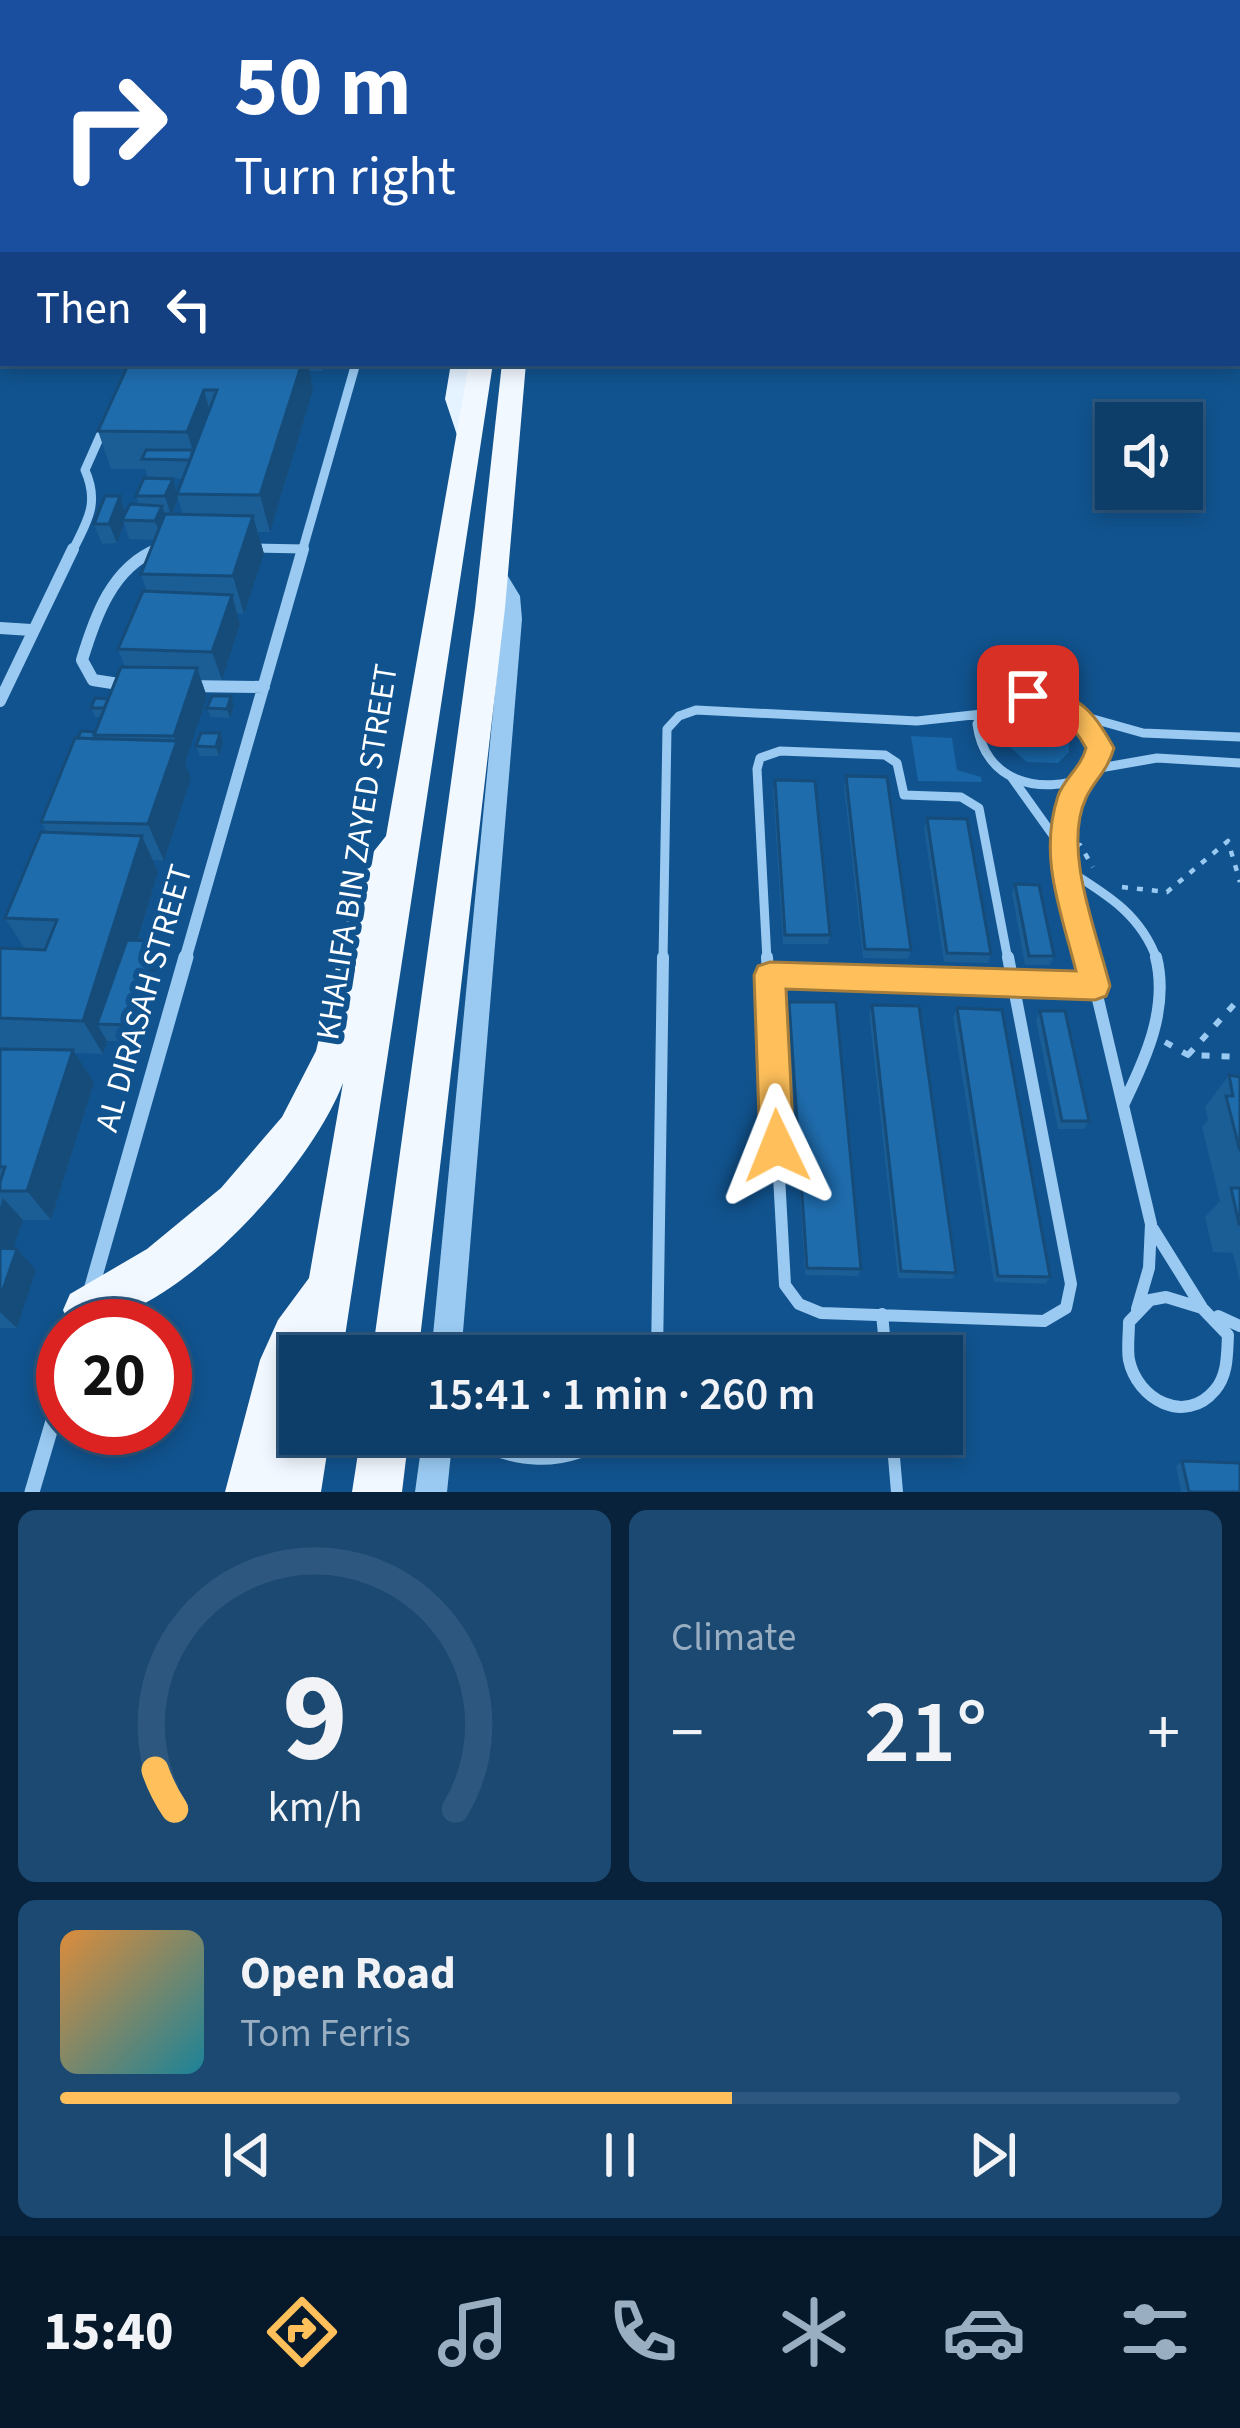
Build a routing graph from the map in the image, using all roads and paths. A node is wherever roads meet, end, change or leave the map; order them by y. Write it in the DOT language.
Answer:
graph roads {
  1 [pos="355,366"];
  2 [pos="462,366"];
  3 [pos="481,366"];
  4 [pos="514,366"];
  5 [pos="115,404"];
  6 [pos="469,434"];
  7 [pos="178,547"];
  8 [pos="241,548"];
  9 [pos="304,549"];
  10 [pos="494,566"];
  11 [pos="0,628"];
  12 [pos="31,630"];
  13 [pos="135,686"];
  14 [pos="178,686"];
  15 [pos="264,687"];
  16 [pos="0,700"];
  17 [pos="982,714"];
  18 [pos="1083,716"];
  19 [pos="1240,737"];
  20 [pos="1240,763"];
  21 [pos="1094,769"];
  22 [pos="1012,778"];
  23 [pos="1080,781"];
  24 [pos="405,843"];
  25 [pos="1060,845"];
  26 [pos="1066,869"];
  27 [pos="1101,874"];
  28 [pos="1111,881"];
  29 [pos="1240,882"];
  30 [pos="770,975"];
  31 [pos="1013,983"];
  32 [pos="1095,986"];
  33 [pos="1240,998"];
  34 [pos="1188,1054"];
  35 [pos="1124,1103"];
  36 [pos="1151,1224"];
  37 [pos="329,1290"];
  38 [pos="88,1299"];
  39 [pos="114,1299"];
  40 [pos="1137,1309"];
  41 [pos="1205,1310"];
  42 [pos="882,1314"];
  43 [pos="1240,1326"];
  44 [pos="322,1335"];
  45 [pos="398,1335"];
  46 [pos="448,1335"];
  47 [pos="657,1335"];
  48 [pos="884,1335"];
  49 [pos="43,1455"];
  50 [pos="302,1455"];
  51 [pos="382,1455"];
  52 [pos="435,1455"];
  53 [pos="503,1455"];
  54 [pos="576,1455"];
  55 [pos="894,1455"];
  56 [pos="32,1492"];
  57 [pos="250,1492"];
  58 [pos="296,1492"];
  59 [pos="377,1492"];
  60 [pos="431,1492"];
  61 [pos="897,1492"];
  1 -- 9 [label="street, AL DIRASAH STREET"];
  2 -- 6 [label="main road"];
  3 -- 6 [label="highway, KHALIFA BIN ZAYED STREET"];
  4 -- 10 [label="highway"];
  5 -- 12 [label="street"];
  6 -- 24 [label="highway, KHALIFA BIN ZAYED STREET"];
  7 -- 13 [label="street"];
  8 -- 9 [label="street"];
  9 -- 15 [label="street, AL DIRASAH STREET"];
  10 -- 45 [label="highway"];
  10 -- 46 [label="street"];
  11 -- 12 [label="street"];
  12 -- 16 [label="street"];
  14 -- 15 [label="street"];
  15 -- 38 [label="street, AL DIRASAH STREET"];
  17 -- 18 [label="lane"];
  17 -- 22 [label="lane"];
  17 -- 47 [label="lane"];
  18 -- 19 [label="lane"];
  18 -- 21 [label="lane"];
  20 -- 21 [label="lane"];
  21 -- 23 [label="lane"];
  22 -- 23 [label="lane"];
  22 -- 25 [label="lane"];
  23 -- 25 [label="lane"];
  24 -- 37 [label="highway, KHALIFA BIN ZAYED STREET"];
  24 -- 39 [label="highway"];
  25 -- 26 [label="lane"];
  25 -- 27 [label="path"];
  26 -- 32 [label="lane"];
  26 -- 35 [label="lane"];
  28 -- 29 [label="path"];
  30 -- 31 [label="lane"];
  30 -- 31 [label="lane"];
  30 -- 42 [label="lane"];
  31 -- 32 [label="lane"];
  31 -- 42 [label="lane"];
  32 -- 35 [label="lane"];
  33 -- 34 [label="path"];
  35 -- 36 [label="lane"];
  36 -- 40 [label="lane"];
  36 -- 41 [label="lane"];
  37 -- 44 [label="highway, KHALIFA BIN ZAYED STREET"];
  37 -- 57 [label="highway"];
  40 -- 41 [label="lane"];
  40 -- 41 [label="lane"];
  41 -- 43 [label="lane"];
  42 -- 48 [label="lane"];
  49 -- 56 [label="street"];
  50 -- 58 [label="highway"];
  51 -- 59 [label="highway"];
  52 -- 60 [label="street"];
  53 -- 54 [label="lane"];
  55 -- 61 [label="lane"];
}
